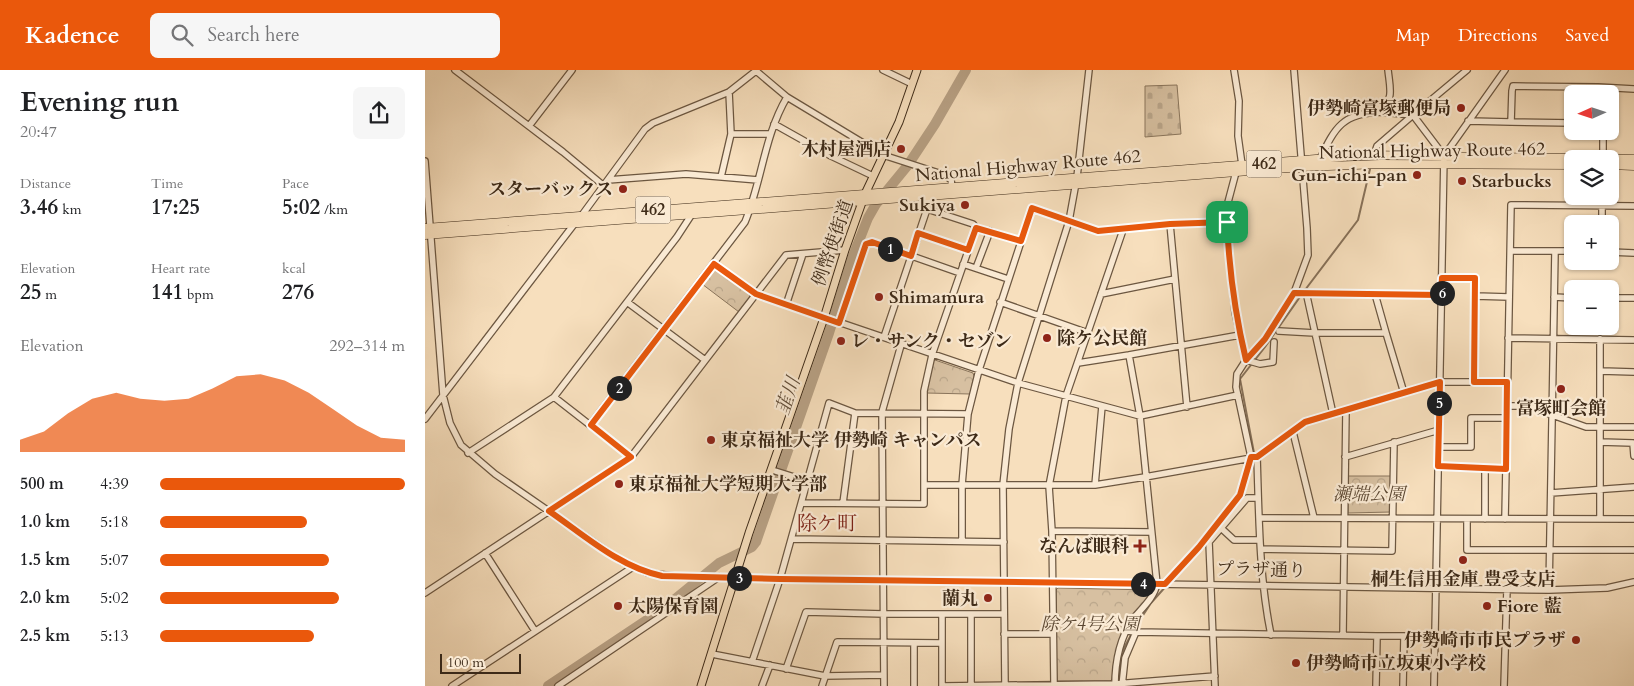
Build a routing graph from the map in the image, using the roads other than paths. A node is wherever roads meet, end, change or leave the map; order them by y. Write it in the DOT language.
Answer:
graph roads {
  1 [pos="455,70"];
  2 [pos="572,70"];
  3 [pos="756,70"];
  4 [pos="883,70"];
  5 [pos="917,70"];
  6 [pos="1089,70"];
  7 [pos="1234,70"];
  8 [pos="1294,70"];
  9 [pos="1388,70"];
  10 [pos="1467,70"];
  11 [pos="1505,70"];
  12 [pos="912,84"];
  13 [pos="1564,89"];
  14 [pos="1634,89"];
  15 [pos="1619,90"];
  16 [pos="729,92"];
  17 [pos="787,96"];
  18 [pos="1381,112"];
  19 [pos="1414,116"];
  20 [pos="1468,121"];
  21 [pos="1511,122"];
  22 [pos="1564,123"];
  23 [pos="774,124"];
  24 [pos="529,126"];
  25 [pos="731,134"];
  26 [pos="770,134"];
  27 [pos="883,155"];
  28 [pos="1374,155"];
  29 [pos="1320,159"];
  30 [pos="1564,159"];
  31 [pos="1619,159"];
  32 [pos="1634,159"];
  33 [pos="1444,160"];
  34 [pos="425,161"];
  35 [pos="1302,164"];
  36 [pos="1242,165"];
  37 [pos="1564,165"];
  38 [pos="1619,165"];
  39 [pos="1634,166"];
  40 [pos="1237,172"];
  41 [pos="873,176"];
  42 [pos="721,177"];
  43 [pos="1077,177"];
  44 [pos="608,180"];
  45 [pos="758,180"];
  46 [pos="1075,185"];
  47 [pos="604,186"];
  48 [pos="952,187"];
  49 [pos="892,195"];
  50 [pos="928,196"];
  51 [pos="864,197"];
  52 [pos="752,206"];
  53 [pos="1602,206"];
  54 [pos="1634,206"];
  55 [pos="927,209"];
  56 [pos="691,214"];
  57 [pos="582,215"];
  58 [pos="1602,215"];
  59 [pos="1069,221"];
  60 [pos="1227,222"];
  61 [pos="575,223"];
  62 [pos="1170,224"];
  63 [pos="976,228"];
  64 [pos="1123,230"];
  65 [pos="428,231"];
  66 [pos="989,231"];
  67 [pos="918,233"];
  68 [pos="1021,241"];
  69 [pos="845,250"];
  70 [pos="968,250"];
  71 [pos="1511,251"];
  72 [pos="1555,251"];
  73 [pos="1564,252"];
  74 [pos="1619,252"];
  75 [pos="1634,253"];
  76 [pos="803,254"];
  77 [pos="911,256"];
  78 [pos="714,264"];
  79 [pos="963,264"];
  80 [pos="976,268"];
  81 [pos="960,273"];
  82 [pos="1442,278"];
  83 [pos="1008,279"];
  84 [pos="1175,279"];
  85 [pos="1306,292"];
  86 [pos="1294,293"];
  87 [pos="756,294"];
  88 [pos="1101,294"];
  89 [pos="1375,294"];
  90 [pos="1441,295"];
  91 [pos="1475,296"];
  92 [pos="1554,297"];
  93 [pos="1509,298"];
  94 [pos="1564,298"];
  95 [pos="1619,298"];
  96 [pos="1634,298"];
  97 [pos="627,302"];
  98 [pos="1000,302"];
  99 [pos="786,305"];
  100 [pos="1039,316"];
  101 [pos="824,318"];
  102 [pos="839,323"];
  103 [pos="664,329"];
  104 [pos="1279,331"];
  105 [pos="1088,333"];
  106 [pos="1315,333"];
  107 [pos="1386,333"];
  108 [pos="1240,334"];
  109 [pos="883,337"];
  110 [pos="1508,338"];
  111 [pos="1553,338"];
  112 [pos="1600,339"];
  113 [pos="1634,340"];
  114 [pos="1274,342"];
  115 [pos="901,345"];
  116 [pos="1182,346"];
  117 [pos="932,355"];
  118 [pos="1129,355"];
  119 [pos="705,360"];
  120 [pos="1246,360"];
  121 [pos="1078,363"];
  122 [pos="979,370"];
  123 [pos="1601,371"];
  124 [pos="1634,372"];
  125 [pos="1440,382"];
  126 [pos="1474,382"];
  127 [pos="1507,382"];
  128 [pos="1018,383"];
  129 [pos="1404,393"];
  130 [pos="443,396"];
  131 [pos="1066,396"];
  132 [pos="1238,396"];
  133 [pos="554,397"];
  134 [pos="1102,406"];
  135 [pos="1507,406"];
  136 [pos="1187,407"];
  137 [pos="1347,410"];
  138 [pos="855,412"];
  139 [pos="882,412"];
  140 [pos="924,413"];
  141 [pos="968,414"];
  142 [pos="1333,414"];
  143 [pos="1140,416"];
  144 [pos="1551,416"];
  145 [pos="1507,418"];
  146 [pos="425,419"];
  147 [pos="591,425"];
  148 [pos="1600,427"];
  149 [pos="1634,427"];
  150 [pos="1439,430"];
  151 [pos="1293,432"];
  152 [pos="1394,442"];
  153 [pos="1600,442"];
  154 [pos="1439,447"];
  155 [pos="468,453"];
  156 [pos="1634,456"];
  157 [pos="631,457"];
  158 [pos="1254,457"];
  159 [pos="1345,457"];
  160 [pos="1438,466"];
  161 [pos="1485,468"];
  162 [pos="1506,469"];
  163 [pos="772,470"];
  164 [pos="1145,477"];
  165 [pos="807,481"];
  166 [pos="925,485"];
  167 [pos="962,485"];
  168 [pos="1003,485"];
  169 [pos="1095,485"];
  170 [pos="1049,486"];
  171 [pos="1634,487"];
  172 [pos="1601,490"];
  173 [pos="1551,493"];
  174 [pos="1258,498"];
  175 [pos="803,503"];
  176 [pos="843,503"];
  177 [pos="883,503"];
  178 [pos="549,511"];
  179 [pos="1259,518"];
  180 [pos="1314,518"];
  181 [pos="1345,518"];
  182 [pos="1600,518"];
  183 [pos="1394,519"];
  184 [pos="1437,519"];
  185 [pos="1467,519"];
  186 [pos="1485,519"];
  187 [pos="1505,519"];
  188 [pos="1634,519"];
  189 [pos="1551,520"];
  190 [pos="1221,528"];
  191 [pos="1052,531"];
  192 [pos="1151,532"];
  193 [pos="792,539"];
  194 [pos="883,539"];
  195 [pos="962,540"];
  196 [pos="1260,540"];
  197 [pos="1004,542"];
  198 [pos="1261,549"];
  199 [pos="1345,550"];
  200 [pos="1550,550"];
  201 [pos="1634,550"];
  202 [pos="485,553"];
  203 [pos="633,567"];
  204 [pos="719,577"];
  205 [pos="736,578"];
  206 [pos="780,579"];
  207 [pos="883,580"];
  208 [pos="1004,581"];
  209 [pos="1053,582"];
  210 [pos="1634,582"];
  211 [pos="1157,584"];
  212 [pos="1165,584"];
  213 [pos="1211,585"];
  214 [pos="1264,585"];
  215 [pos="1344,586"];
  216 [pos="1436,588"];
  217 [pos="1507,589"];
  218 [pos="1549,590"];
  219 [pos="425,593"];
  220 [pos="884,614"];
  221 [pos="942,614"];
  222 [pos="971,614"];
  223 [pos="1004,614"];
  224 [pos="535,631"];
  225 [pos="1127,631"];
  226 [pos="1136,632"];
  227 [pos="1004,634"];
  228 [pos="1053,634"];
  229 [pos="1213,634"];
  230 [pos="1271,635"];
  231 [pos="1343,635"];
  232 [pos="1377,636"];
  233 [pos="914,642"];
  234 [pos="883,643"];
  235 [pos="942,643"];
  236 [pos="712,654"];
  237 [pos="752,662"];
  238 [pos="770,665"];
  239 [pos="786,669"];
  240 [pos="825,676"];
  241 [pos="884,676"];
  242 [pos="1215,676"];
  243 [pos="1167,683"];
  244 [pos="1054,684"];
  245 [pos="1122,684"];
  246 [pos="1115,685"];
  247 [pos="452,686"];
  248 [pos="558,686"];
  249 [pos="701,686"];
  250 [pos="762,686"];
  251 [pos="822,686"];
  252 [pos="884,686"];
  253 [pos="915,686"];
  254 [pos="943,686"];
  255 [pos="971,686"];
  256 [pos="1005,686"];
  257 [pos="1038,686"];
  258 [pos="1215,686"];
  259 [pos="1376,686"];
  260 [pos="1403,686"];
  261 [pos="1434,686"];
  262 [pos="1504,686"];
  1 -- 24 [label="street"];
  2 -- 24 [label="street"];
  3 -- 16 [label="street"];
  3 -- 17 [label="street"];
  4 -- 12 [label="street"];
  5 -- 12 [label="main road, 例幣使街道"];
  6 -- 43 [label="street"];
  7 -- 36 [label="street"];
  8 -- 35 [label="street"];
  9 -- 18 [label="street"];
  10 -- 19 [label="street"];
  11 -- 20 [label="street"];
  12 -- 27 [label="main road, 例幣使街道"];
  13 -- 21 [label="street"];
  14 -- 15 [label="street"];
  16 -- 25 [label="street"];
  16 -- 44 [label="street"];
  17 -- 23 [label="street"];
  17 -- 27 [label="street"];
  18 -- 19 [label="street"];
  18 -- 29 [label="street"];
  19 -- 28 [label="street"];
  19 -- 33 [label="street"];
  20 -- 21 [label="street"];
  20 -- 33 [label="street"];
  21 -- 22 [label="street"];
  23 -- 26 [label="street"];
  23 -- 41 [label="street"];
  24 -- 47 [label="street"];
  25 -- 26 [label="street"];
  25 -- 42 [label="street"];
  26 -- 45 [label="street"];
  27 -- 41 [label="main road, 例幣使街道"];
  27 -- 48 [label="street"];
  28 -- 29 [label="highway, National Highway Route 462 / 462"];
  28 -- 33 [label="highway, National Highway Route 462 / 462"];
  29 -- 35 [label="highway, National Highway Route 462 / 462"];
  30 -- 33 [label="highway, National Highway Route 462 / 462"];
  31 -- 32 [label="highway, National Highway Route 462 / 462"];
  33 -- 35 [label="highway, National Highway Route 462 / 462"];
  33 -- 37 [label="highway, National Highway Route 462 / 462"];
  33 -- 82 [label="street"];
  34 -- 65 [label="street, プラザ通り"];
  35 -- 36 [label="highway, National Highway Route 462 / 462"];
  35 -- 40 [label="highway, National Highway Route 462 / 462"];
  35 -- 86 [label="street"];
  36 -- 43 [label="highway, National Highway Route 462 / 462"];
  38 -- 39 [label="highway"];
  40 -- 46 [label="highway, National Highway Route 462 / 462"];
  40 -- 60 [label="street"];
  41 -- 51 [label="main road, 例幣使街道"];
  42 -- 44 [label="street"];
  42 -- 45 [label="street"];
  43 -- 46 [label="street"];
  43 -- 48 [label="highway, National Highway Route 462 / 462"];
  44 -- 47 [label="street"];
  45 -- 52 [label="street"];
  46 -- 50 [label="highway, National Highway Route 462 / 462"];
  46 -- 59 [label="street"];
  47 -- 57 [label="street"];
  48 -- 49 [label="highway, National Highway Route 462 / 462"];
  49 -- 50 [label="highway, National Highway Route 462 / 462"];
  49 -- 51 [label="highway, National Highway Route 462 / 462"];
  49 -- 51 [label="highway, National Highway Route 462 / 462"];
  50 -- 55 [label="street"];
  51 -- 52 [label="highway, National Highway Route 462 / 462"];
  51 -- 69 [label="main road, 例幣使街道"];
  52 -- 56 [label="highway, National Highway Route 462 / 462"];
  52 -- 57 [label="highway, National Highway Route 462 / 462"];
  52 -- 78 [label="street"];
  53 -- 54 [label="street"];
  53 -- 58 [label="street"];
  53 -- 71 [label="street"];
  55 -- 63 [label="street"];
  55 -- 67 [label="street"];
  56 -- 61 [label="highway, National Highway Route 462 / 462"];
  56 -- 97 [label="street"];
  57 -- 65 [label="highway, National Highway Route 462 / 462"];
  59 -- 64 [label="street"];
  59 -- 68 [label="street"];
  59 -- 100 [label="street"];
  60 -- 62 [label="street"];
  60 -- 108 [label="street"];
  61 -- 65 [label="highway, National Highway Route 462 / 462"];
  61 -- 130 [label="street"];
  62 -- 64 [label="street"];
  62 -- 84 [label="street"];
  63 -- 66 [label="street"];
  63 -- 70 [label="street"];
  64 -- 88 [label="street"];
  65 -- 130 [label="street, プラザ通り"];
  66 -- 68 [label="street"];
  66 -- 80 [label="street"];
  67 -- 70 [label="street"];
  67 -- 77 [label="street"];
  68 -- 83 [label="street"];
  69 -- 76 [label="street"];
  69 -- 101 [label="main road, 例幣使街道"];
  70 -- 79 [label="street"];
  71 -- 72 [label="street"];
  71 -- 93 [label="street"];
  72 -- 73 [label="street"];
  72 -- 92 [label="street"];
  74 -- 75 [label="street"];
  76 -- 87 [label="street"];
  76 -- 99 [label="street"];
  77 -- 81 [label="street"];
  77 -- 102 [label="street"];
  77 -- 109 [label="street"];
  78 -- 87 [label="street"];
  78 -- 103 [label="street"];
  79 -- 80 [label="street"];
  79 -- 81 [label="street"];
  80 -- 83 [label="street"];
  81 -- 117 [label="street"];
  82 -- 90 [label="street"];
  82 -- 91 [label="street"];
  83 -- 98 [label="street"];
  84 -- 88 [label="street"];
  84 -- 116 [label="street"];
  85 -- 86 [label="street"];
  85 -- 89 [label="street"];
  85 -- 106 [label="street"];
  86 -- 120 [label="street"];
  87 -- 99 [label="street"];
  87 -- 119 [label="street"];
  88 -- 105 [label="street"];
  89 -- 90 [label="street"];
  89 -- 107 [label="street"];
  90 -- 125 [label="street"];
  91 -- 93 [label="street"];
  91 -- 126 [label="street"];
  92 -- 94 [label="street"];
  92 -- 111 [label="street"];
  93 -- 110 [label="street"];
  95 -- 96 [label="street"];
  97 -- 103 [label="street"];
  97 -- 133 [label="street"];
  98 -- 100 [label="street"];
  98 -- 122 [label="street"];
  99 -- 101 [label="street"];
  100 -- 105 [label="street"];
  100 -- 128 [label="street"];
  101 -- 102 [label="street"];
  101 -- 163 [label="main road, 例幣使街道"];
  102 -- 109 [label="street"];
  103 -- 119 [label="street"];
  103 -- 147 [label="street"];
  104 -- 106 [label="street"];
  105 -- 121 [label="street"];
  106 -- 107 [label="street"];
  106 -- 142 [label="street"];
  107 -- 129 [label="street"];
  108 -- 116 [label="street"];
  108 -- 120 [label="street"];
  109 -- 115 [label="street"];
  110 -- 111 [label="street"];
  110 -- 127 [label="street"];
  111 -- 112 [label="street"];
  111 -- 144 [label="street"];
  112 -- 113 [label="street"];
  112 -- 123 [label="street"];
  114 -- 120 [label="street"];
  115 -- 117 [label="street"];
  115 -- 139 [label="street"];
  116 -- 118 [label="street"];
  116 -- 136 [label="street"];
  117 -- 122 [label="street"];
  117 -- 140 [label="street"];
  118 -- 121 [label="street"];
  118 -- 143 [label="street"];
  119 -- 157 [label="street"];
  120 -- 132 [label="street"];
  121 -- 131 [label="street"];
  122 -- 128 [label="street"];
  122 -- 141 [label="street"];
  123 -- 124 [label="street"];
  123 -- 148 [label="street"];
  125 -- 126 [label="street"];
  125 -- 129 [label="street"];
  125 -- 150 [label="street"];
  126 -- 127 [label="street"];
  127 -- 135 [label="street"];
  128 -- 131 [label="street"];
  128 -- 168 [label="street"];
  129 -- 137 [label="street"];
  130 -- 146 [label="street"];
  130 -- 155 [label="street, プラザ通り"];
  131 -- 134 [label="street"];
  131 -- 170 [label="street"];
  132 -- 136 [label="street"];
  132 -- 158 [label="street"];
  133 -- 147 [label="street"];
  133 -- 155 [label="street"];
  134 -- 143 [label="street"];
  134 -- 169 [label="street"];
  135 -- 144 [label="street"];
  135 -- 145 [label="street"];
  136 -- 143 [label="street"];
  137 -- 142 [label="street"];
  137 -- 159 [label="street"];
  138 -- 139 [label="street"];
  138 -- 165 [label="street"];
  138 -- 176 [label="street"];
  139 -- 140 [label="street"];
  139 -- 177 [label="street"];
  140 -- 141 [label="street"];
  140 -- 166 [label="street"];
  141 -- 167 [label="street"];
  142 -- 151 [label="street"];
  143 -- 164 [label="street"];
  144 -- 148 [label="street"];
  144 -- 173 [label="street"];
  145 -- 154 [label="street"];
  145 -- 162 [label="street"];
  147 -- 157 [label="street"];
  148 -- 149 [label="street"];
  148 -- 153 [label="street"];
  150 -- 152 [label="street"];
  150 -- 154 [label="street"];
  151 -- 158 [label="street"];
  151 -- 180 [label="street"];
  152 -- 159 [label="street"];
  152 -- 183 [label="street"];
  153 -- 156 [label="street"];
  153 -- 172 [label="street"];
  154 -- 160 [label="street"];
  155 -- 178 [label="street, プラザ通り"];
  157 -- 178 [label="street"];
  158 -- 164 [label="street"];
  158 -- 174 [label="street"];
  158 -- 212 [label="street"];
  159 -- 181 [label="street"];
  160 -- 161 [label="street"];
  160 -- 184 [label="street"];
  161 -- 162 [label="street"];
  161 -- 186 [label="street"];
  162 -- 187 [label="street"];
  163 -- 165 [label="street"];
  163 -- 205 [label="main road, 例幣使街道"];
  164 -- 169 [label="street"];
  164 -- 192 [label="street"];
  165 -- 175 [label="street"];
  166 -- 167 [label="street"];
  166 -- 177 [label="street"];
  167 -- 168 [label="street"];
  167 -- 195 [label="street"];
  168 -- 170 [label="street"];
  168 -- 197 [label="street"];
  169 -- 170 [label="street"];
  170 -- 191 [label="street"];
  171 -- 172 [label="street"];
  172 -- 173 [label="street"];
  172 -- 182 [label="street"];
  173 -- 189 [label="street"];
  174 -- 179 [label="street"];
  174 -- 190 [label="street"];
  175 -- 176 [label="street"];
  175 -- 193 [label="street"];
  176 -- 177 [label="street"];
  177 -- 194 [label="street"];
  178 -- 202 [label="street"];
  178 -- 203 [label="street, プラザ通り"];
  179 -- 180 [label="street"];
  179 -- 196 [label="street"];
  180 -- 181 [label="street"];
  181 -- 183 [label="street"];
  181 -- 199 [label="street"];
  182 -- 188 [label="street"];
  182 -- 189 [label="street"];
  183 -- 184 [label="street"];
  183 -- 199 [label="street"];
  184 -- 185 [label="street"];
  184 -- 216 [label="street"];
  185 -- 186 [label="street"];
  185 -- 200 [label="street"];
  186 -- 187 [label="street"];
  187 -- 189 [label="street"];
  189 -- 200 [label="street"];
  190 -- 196 [label="street"];
  190 -- 213 [label="street"];
  191 -- 192 [label="street"];
  191 -- 209 [label="street"];
  192 -- 211 [label="street"];
  193 -- 194 [label="street"];
  193 -- 206 [label="street"];
  194 -- 195 [label="street"];
  194 -- 207 [label="street"];
  195 -- 197 [label="street"];
  196 -- 198 [label="street"];
  197 -- 208 [label="street"];
  198 -- 199 [label="street"];
  198 -- 214 [label="street"];
  199 -- 215 [label="street"];
  200 -- 201 [label="street"];
  200 -- 218 [label="street"];
  202 -- 219 [label="street"];
  202 -- 224 [label="street"];
  203 -- 204 [label="street, プラザ通り"];
  203 -- 224 [label="street"];
  204 -- 205 [label="street, プラザ通り"];
  204 -- 248 [label="street"];
  205 -- 206 [label="street, プラザ通り"];
  205 -- 236 [label="main road"];
  206 -- 207 [label="street, プラザ通り"];
  206 -- 237 [label="street"];
  207 -- 208 [label="street, プラザ通り"];
  207 -- 220 [label="street"];
  208 -- 209 [label="street, プラザ通り"];
  208 -- 223 [label="street"];
  209 -- 211 [label="street, プラザ通り"];
  209 -- 228 [label="street"];
  210 -- 218 [label="street, プラザ通り"];
  211 -- 212 [label="street, プラザ通り"];
  211 -- 225 [label="street"];
  212 -- 213 [label="street, プラザ通り"];
  213 -- 214 [label="street, プラザ通り"];
  213 -- 229 [label="street"];
  214 -- 215 [label="street, プラザ通り"];
  214 -- 230 [label="street"];
  215 -- 216 [label="street, プラザ通り"];
  215 -- 231 [label="street"];
  216 -- 217 [label="street, プラザ通り"];
  216 -- 261 [label="street"];
  217 -- 218 [label="street, プラザ通り"];
  217 -- 262 [label="street"];
  220 -- 221 [label="street"];
  220 -- 234 [label="street"];
  220 -- 239 [label="street"];
  221 -- 222 [label="street"];
  221 -- 235 [label="street"];
  222 -- 223 [label="street"];
  222 -- 255 [label="street"];
  223 -- 227 [label="street"];
  224 -- 247 [label="street"];
  225 -- 226 [label="street"];
  225 -- 246 [label="street"];
  226 -- 229 [label="street"];
  226 -- 245 [label="street"];
  227 -- 228 [label="street"];
  227 -- 256 [label="street"];
  228 -- 244 [label="street"];
  229 -- 230 [label="street"];
  229 -- 242 [label="street"];
  230 -- 231 [label="street"];
  231 -- 232 [label="street"];
  232 -- 259 [label="street"];
  232 -- 260 [label="street"];
  233 -- 234 [label="street"];
  233 -- 235 [label="street"];
  233 -- 253 [label="street"];
  234 -- 240 [label="street"];
  234 -- 241 [label="street"];
  235 -- 254 [label="street"];
  236 -- 237 [label="street"];
  236 -- 249 [label="main road"];
  237 -- 238 [label="street"];
  238 -- 239 [label="street"];
  238 -- 250 [label="street"];
  239 -- 240 [label="street"];
  240 -- 241 [label="street"];
  240 -- 251 [label="street"];
  241 -- 252 [label="street"];
  242 -- 243 [label="street"];
  242 -- 258 [label="street"];
  243 -- 245 [label="street"];
  244 -- 246 [label="street"];
  244 -- 257 [label="street"];
  245 -- 246 [label="street"];
  254 -- 255 [label="street"];
  255 -- 256 [label="street"];
  256 -- 257 [label="street"];
}
